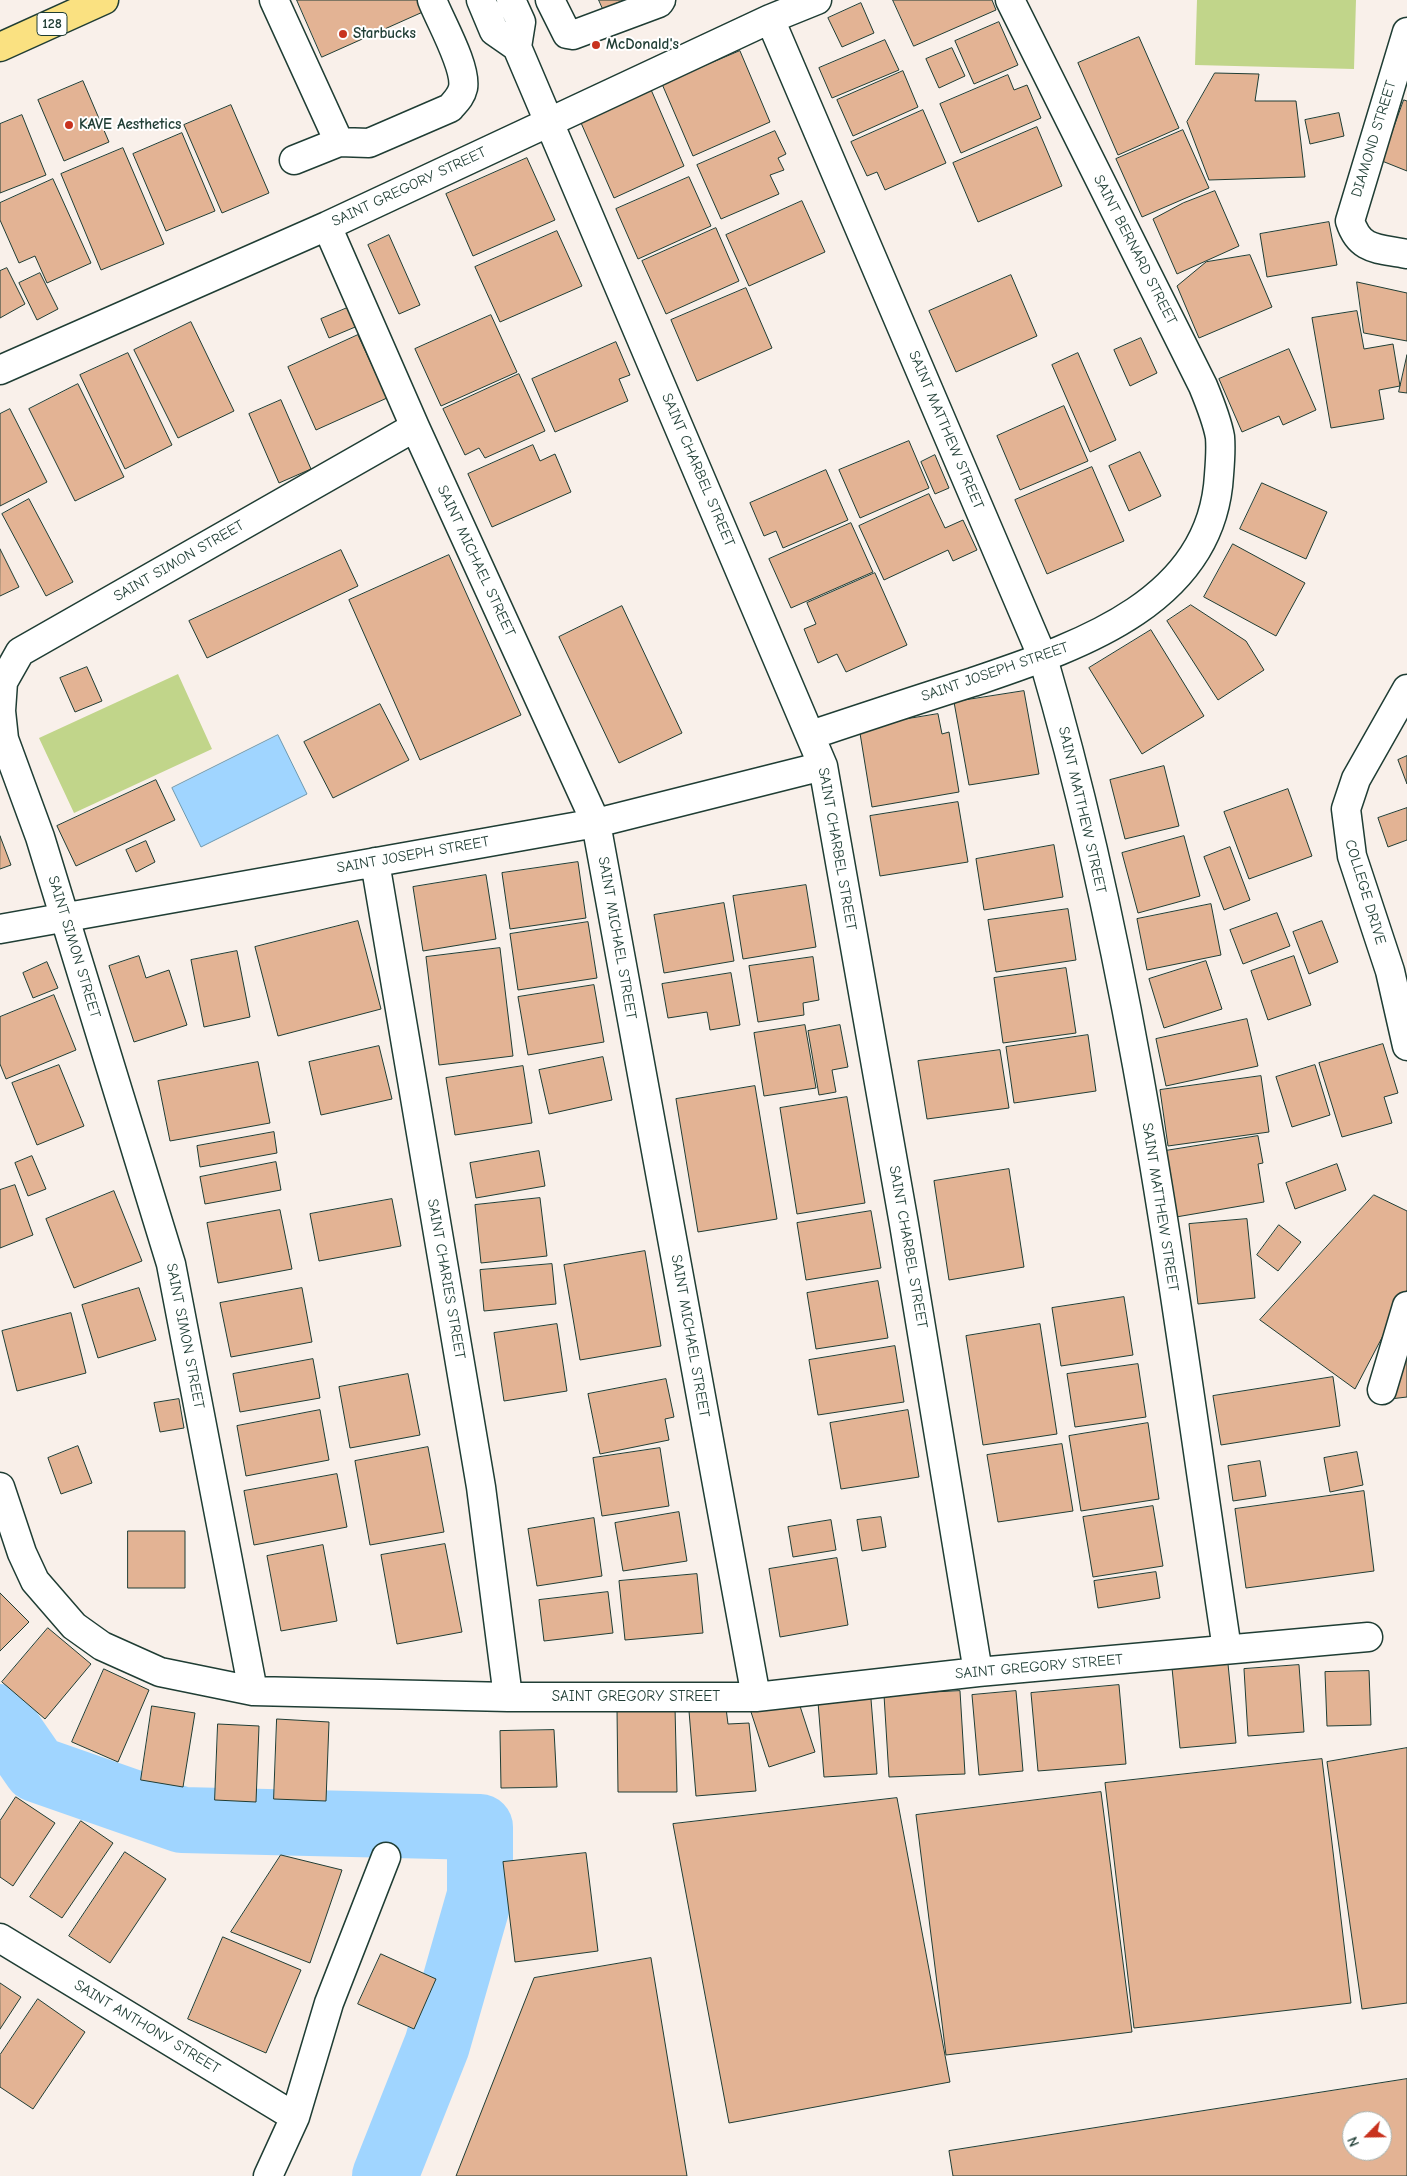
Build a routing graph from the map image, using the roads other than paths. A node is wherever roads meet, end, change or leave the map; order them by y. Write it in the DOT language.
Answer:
graph roads {
  1 [pos="104,0"];
  2 [pos="274,0"];
  3 [pos="432,0"];
  4 [pos="481,0"];
  5 [pos="511,0"];
  6 [pos="550,0"];
  7 [pos="661,0"];
  8 [pos="816,0"];
  9 [pos="1010,0"];
  10 [pos="770,19"];
  11 [pos="1407,32"];
  12 [pos="0,47"];
  13 [pos="518,47"];
  14 [pos="549,122"];
  15 [pos="339,142"];
  16 [pos="294,160"];
  17 [pos="327,226"];
  18 [pos="1407,254"];
  19 [pos="0,370"];
  20 [pos="415,427"];
  21 [pos="1215,511"];
  22 [pos="1043,658"];
  23 [pos="1407,689"];
  24 [pos="811,735"];
  25 [pos="823,766"];
  26 [pos="596,822"];
  27 [pos="375,862"];
  28 [pos="64,916"];
  29 [pos="0,929"];
  30 [pos="1398,969"];
  31 [pos="1407,1046"];
  32 [pos="1407,1306"];
  33 [pos="1382,1390"];
  34 [pos="0,1487"];
  35 [pos="1368,1637"];
  36 [pos="1227,1649"];
  37 [pos="978,1672"];
  38 [pos="253,1691"];
  39 [pos="508,1697"];
  40 [pos="756,1697"];
  41 [pos="386,1857"];
  42 [pos="0,1938"];
  43 [pos="295,2117"];
  44 [pos="268,2176"];
  1 -- 12 [label="main road, 128"];
  2 -- 15 [label="street"];
  3 -- 15 [label="street"];
  4 -- 13 [label="street"];
  5 -- 13 [label="street, SAINT CHARBEL STREET"];
  6 -- 7 [label="street"];
  8 -- 10 [label="street, SAINT GREGORY STREET"];
  9 -- 21 [label="street, SAINT BERNARD STREET"];
  10 -- 14 [label="street, SAINT GREGORY STREET"];
  10 -- 22 [label="street, SAINT MATTHEW STREET"];
  11 -- 18 [label="street, DIAMOND STREET"];
  13 -- 14 [label="street, SAINT CHARBEL STREET"];
  14 -- 17 [label="street, SAINT GREGORY STREET"];
  14 -- 24 [label="street, SAINT CHARBEL STREET"];
  15 -- 16 [label="street"];
  17 -- 19 [label="street, SAINT GREGORY STREET"];
  17 -- 20 [label="street, SAINT MICHAEL STREET"];
  20 -- 26 [label="street, SAINT MICHAEL STREET"];
  20 -- 28 [label="street, SAINT SIMON STREET"];
  21 -- 22 [label="street, SAINT JOSEPH STREET"];
  22 -- 24 [label="street, SAINT JOSEPH STREET"];
  22 -- 36 [label="street, SAINT MATTHEW STREET"];
  23 -- 30 [label="street, COLLEGE DRIVE"];
  24 -- 25 [label="street, SAINT CHARBEL STREET"];
  25 -- 26 [label="street, SAINT JOSEPH STREET"];
  25 -- 37 [label="street, SAINT CHARBEL STREET"];
  26 -- 27 [label="street, SAINT JOSEPH STREET"];
  26 -- 40 [label="street, SAINT MICHAEL STREET"];
  27 -- 28 [label="street, SAINT JOSEPH STREET"];
  27 -- 39 [label="street, SAINT CHARIES STREET"];
  28 -- 29 [label="street, SAINT JOSEPH STREET"];
  28 -- 38 [label="street, SAINT SIMON STREET"];
  30 -- 31 [label="street, COLLEGE DRIVE"];
  32 -- 33 [label="street"];
  34 -- 38 [label="street, SAINT GREGORY STREET"];
  35 -- 36 [label="street, SAINT GREGORY STREET"];
  36 -- 37 [label="street, SAINT GREGORY STREET"];
  37 -- 40 [label="street, SAINT GREGORY STREET"];
  38 -- 39 [label="street, SAINT GREGORY STREET"];
  39 -- 40 [label="street, SAINT GREGORY STREET"];
  41 -- 43 [label="street"];
  42 -- 43 [label="street, SAINT ANTHONY STREET"];
  43 -- 44 [label="street"];
}
